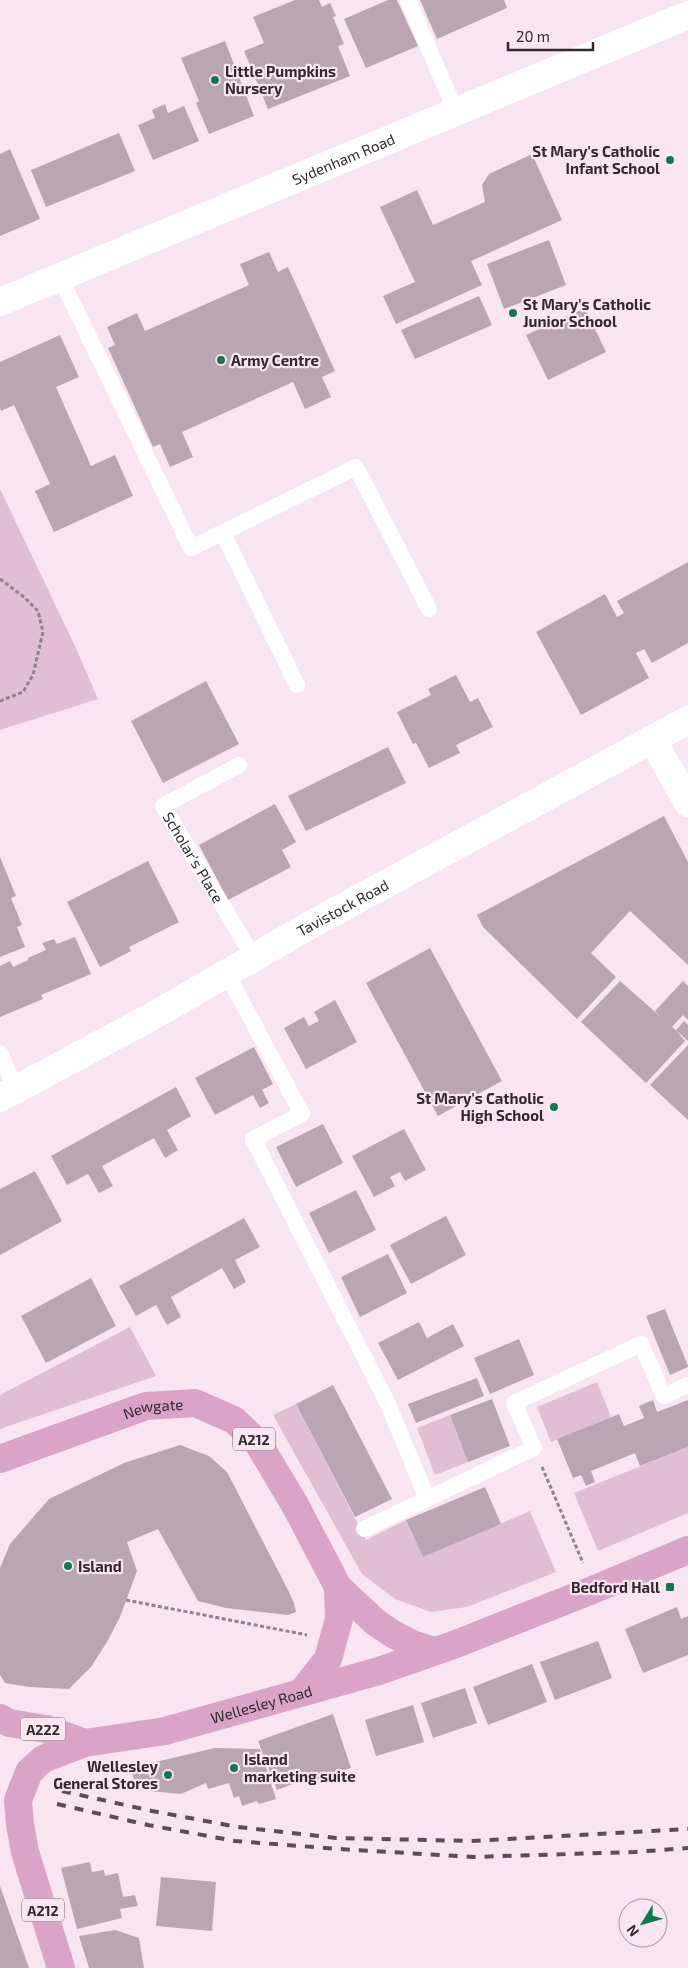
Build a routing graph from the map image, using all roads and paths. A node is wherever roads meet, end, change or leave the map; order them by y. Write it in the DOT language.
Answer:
graph roads {
  1 [pos="408,0"];
  2 [pos="688,15"];
  3 [pos="456,112"];
  4 [pos="60,277"];
  5 [pos="0,302"];
  6 [pos="223,533"];
  7 [pos="0,579"];
  8 [pos="430,609"];
  9 [pos="297,685"];
  10 [pos="0,701"];
  11 [pos="688,720"];
  12 [pos="652,739"];
  13 [pos="239,765"];
  14 [pos="688,803"];
  15 [pos="254,958"];
  16 [pos="227,974"];
  17 [pos="0,1053"];
  18 [pos="8,1094"];
  19 [pos="688,1385"];
  20 [pos="534,1448"];
  21 [pos="0,1460"];
  22 [pos="427,1498"];
  23 [pos="364,1529"];
  24 [pos="688,1550"];
  25 [pos="338,1587"];
  26 [pos="595,1589"];
  27 [pos="126,1600"];
  28 [pos="314,1636"];
  29 [pos="434,1651"];
  30 [pos="302,1692"];
  31 [pos="0,1718"];
  32 [pos="85,1743"];
  33 [pos="10,1831"];
  34 [pos="61,1968"];
  1 -- 3 [label="lane"];
  2 -- 3 [label="street, Sydenham Road"];
  3 -- 4 [label="street, Sydenham Road"];
  4 -- 5 [label="street, Sydenham Road"];
  4 -- 6 [label="lane"];
  6 -- 8 [label="lane"];
  6 -- 9 [label="lane"];
  7 -- 10 [label="path"];
  11 -- 12 [label="street, Tavistock Road"];
  12 -- 14 [label="street"];
  12 -- 15 [label="street, Tavistock Road"];
  13 -- 15 [label="lane, Scholar's Place"];
  15 -- 16 [label="street, Tavistock Road"];
  16 -- 18 [label="street, Tavistock Road"];
  16 -- 22 [label="lane"];
  17 -- 18 [label="lane"];
  19 -- 20 [label="lane"];
  20 -- 22 [label="lane"];
  20 -- 26 [label="path"];
  21 -- 25 [label="main road, Newgate / A212"];
  22 -- 23 [label="lane"];
  24 -- 26 [label="main road, Wellesley Road"];
  25 -- 29 [label="main road, A212"];
  25 -- 30 [label="main road, A212"];
  26 -- 29 [label="main road, Wellesley Road"];
  27 -- 28 [label="path"];
  29 -- 30 [label="main road, Wellesley Road"];
  30 -- 32 [label="main road, Wellesley Road"];
  31 -- 32 [label="main road, A222"];
  32 -- 33 [label="main road, Wellesley Road"];
  33 -- 34 [label="main road, A212"];
}
